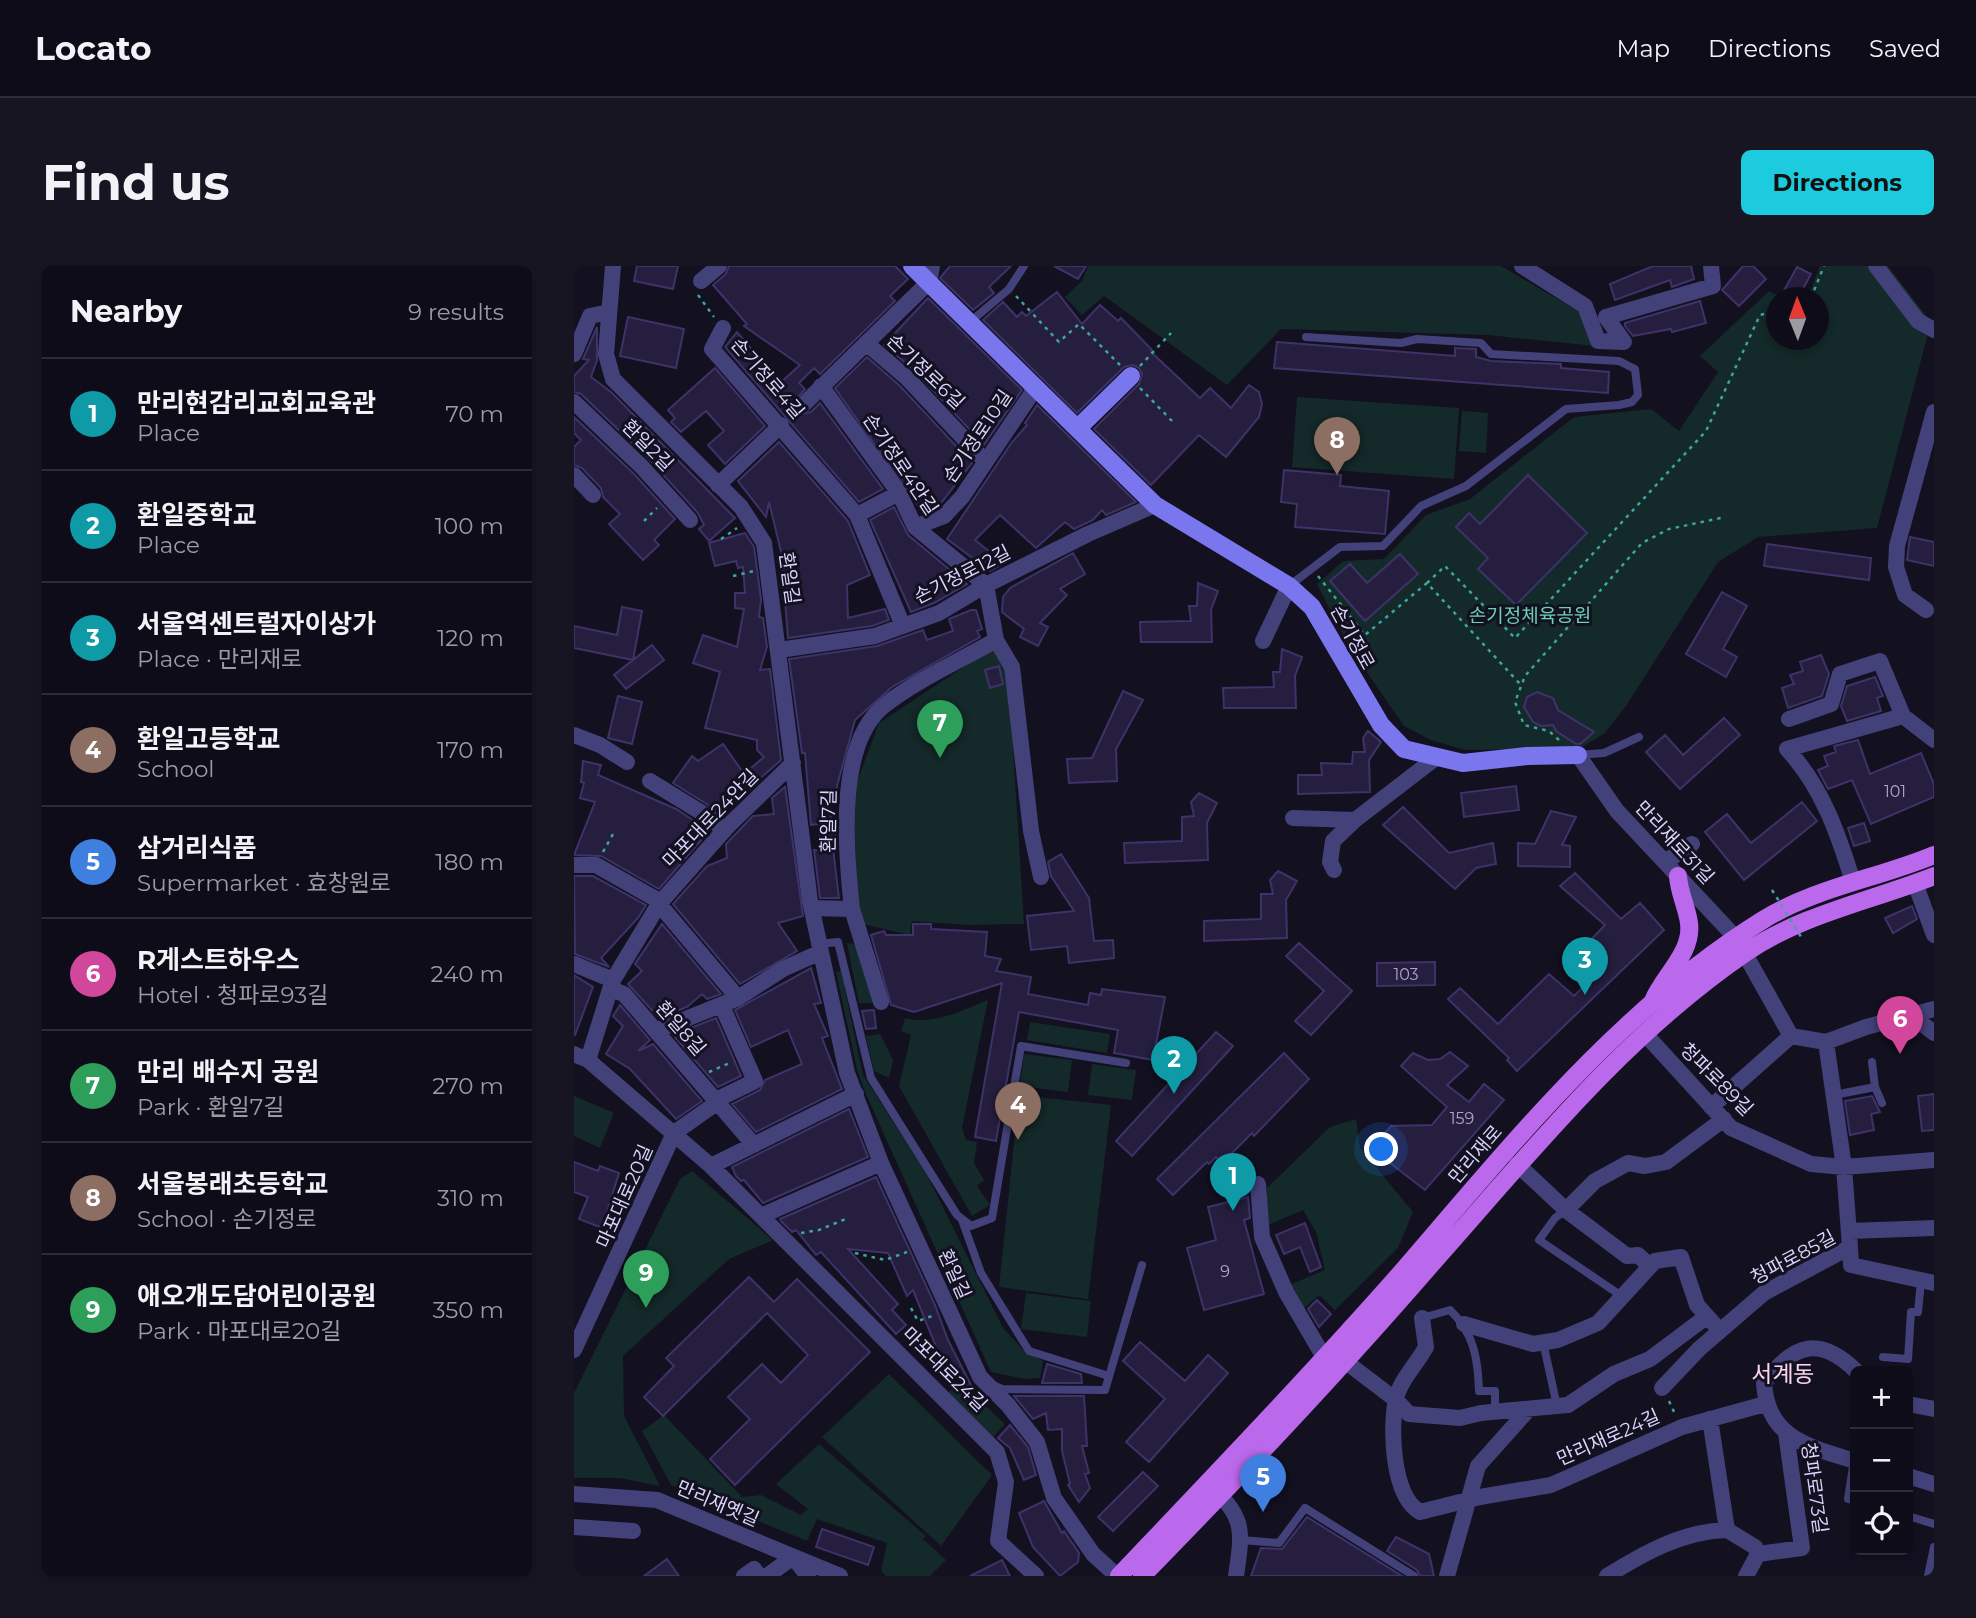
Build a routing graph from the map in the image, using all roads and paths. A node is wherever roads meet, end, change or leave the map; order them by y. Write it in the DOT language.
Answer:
graph roads {
  1 [pos="613,266"];
  2 [pos="719,266"];
  3 [pos="912,266"];
  4 [pos="1024,266"];
  5 [pos="1522,266"];
  6 [pos="1711,266"];
  7 [pos="1824,266"];
  8 [pos="1876,266"];
  9 [pos="931,274"];
  10 [pos="701,281"];
  11 [pos="1815,287"];
  12 [pos="1009,289"];
  13 [pos="609,312"];
  14 [pos="1766,314"];
  15 [pos="970,322"];
  16 [pos="723,328"];
  17 [pos="1934,330"];
  18 [pos="1171,333"];
  19 [pos="1306,337"];
  20 [pos="866,343"];
  21 [pos="575,346"];
  22 [pos="1131,376"];
  23 [pos="821,386"];
  24 [pos="1036,387"];
  25 [pos="574,402"];
  26 [pos="804,404"];
  27 [pos="1934,412"];
  28 [pos="1172,421"];
  29 [pos="781,425"];
  30 [pos="1078,428"];
  31 [pos="985,461"];
  32 [pos="574,475"];
  33 [pos="718,485"];
  34 [pos="899,493"];
  35 [pos="593,495"];
  36 [pos="670,496"];
  37 [pos="1156,505"];
  38 [pos="857,515"];
  39 [pos="1721,518"];
  40 [pos="690,520"];
  41 [pos="749,520"];
  42 [pos="644,521"];
  43 [pos="915,527"];
  44 [pos="721,539"];
  45 [pos="767,567"];
  46 [pos="1311,569"];
  47 [pos="733,576"];
  48 [pos="1427,583"];
  49 [pos="986,585"];
  50 [pos="1289,586"];
  51 [pos="1926,610"];
  52 [pos="902,626"];
  53 [pos="996,640"];
  54 [pos="1264,641"];
  55 [pos="779,650"];
  56 [pos="1521,685"];
  57 [pos="1903,716"];
  58 [pos="1789,719"];
  59 [pos="574,734"];
  60 [pos="1639,737"];
  61 [pos="1934,740"];
  62 [pos="1578,755"];
  63 [pos="1437,757"];
  64 [pos="627,762"];
  65 [pos="793,763"];
  66 [pos="650,781"];
  67 [pos="1293,818"];
  68 [pos="1355,820"];
  69 [pos="724,831"];
  70 [pos="612,834"];
  71 [pos="1692,844"];
  72 [pos="1934,855"];
  73 [pos="1665,862"];
  74 [pos="596,864"];
  75 [pos="574,865"];
  76 [pos="1334,870"];
  77 [pos="1678,876"];
  78 [pos="1934,876"];
  79 [pos="1041,877"];
  80 [pos="1853,882"];
  81 [pos="1915,883"];
  82 [pos="1772,890"];
  83 [pos="660,903"];
  84 [pos="812,908"];
  85 [pos="852,909"];
  86 [pos="1934,935"];
  87 [pos="1803,940"];
  88 [pos="1741,945"];
  89 [pos="820,948"];
  90 [pos="574,964"];
  91 [pos="612,984"];
  92 [pos="1692,995"];
  93 [pos="738,998"];
  94 [pos="881,1002"];
  95 [pos="722,1006"];
  96 [pos="1650,1007"];
  97 [pos="1934,1009"];
  98 [pos="1912,1015"];
  99 [pos="656,1031"];
  100 [pos="1934,1033"];
  101 [pos="1646,1035"];
  102 [pos="1791,1036"];
  103 [pos="1826,1042"];
  104 [pos="744,1056"];
  105 [pos="581,1057"];
  106 [pos="1872,1062"];
  107 [pos="1125,1063"];
  108 [pos="697,1077"];
  109 [pos="1875,1087"];
  110 [pos="856,1094"];
  111 [pos="1834,1095"];
  112 [pos="717,1101"];
  113 [pos="1882,1103"];
  114 [pos="1711,1107"];
  115 [pos="1724,1119"];
  116 [pos="674,1133"];
  117 [pos="754,1144"];
  118 [pos="1934,1160"];
  119 [pos="881,1163"];
  120 [pos="1517,1164"];
  121 [pos="711,1166"];
  122 [pos="1844,1167"];
  123 [pos="1258,1184"];
  124 [pos="1566,1210"];
  125 [pos="761,1216"];
  126 [pos="961,1217"];
  127 [pos="848,1218"];
  128 [pos="1934,1228"];
  129 [pos="785,1239"];
  130 [pos="1849,1239"];
  131 [pos="920,1248"];
  132 [pos="855,1253"];
  133 [pos="1142,1265"];
  134 [pos="1650,1266"];
  135 [pos="1927,1282"];
  136 [pos="1623,1297"];
  137 [pos="911,1308"];
  138 [pos="1706,1317"];
  139 [pos="1422,1318"];
  140 [pos="925,1320"];
  141 [pos="1464,1324"];
  142 [pos="1721,1330"];
  143 [pos="1543,1342"];
  144 [pos="574,1350"];
  145 [pos="1882,1357"];
  146 [pos="1325,1359"];
  147 [pos="1346,1362"];
  148 [pos="1851,1366"];
  149 [pos="1110,1376"];
  150 [pos="985,1382"];
  151 [pos="1662,1388"];
  152 [pos="1396,1399"];
  153 [pos="1765,1404"];
  154 [pos="1913,1405"];
  155 [pos="1557,1406"];
  156 [pos="1934,1409"];
  157 [pos="1528,1410"];
  158 [pos="1495,1412"];
  159 [pos="1710,1419"];
  160 [pos="1682,1427"];
  161 [pos="1786,1433"];
  162 [pos="1850,1459"];
  163 [pos="1913,1477"];
  164 [pos="1934,1483"];
  165 [pos="1214,1489"];
  166 [pos="574,1494"];
  167 [pos="1474,1499"];
  168 [pos="1913,1518"];
  169 [pos="1934,1524"];
  170 [pos="574,1527"];
  171 [pos="1727,1530"];
  172 [pos="633,1531"];
  173 [pos="1241,1540"];
  174 [pos="1934,1547"];
  175 [pos="1758,1554"];
  176 [pos="793,1557"];
  177 [pos="744,1576"];
  178 [pos="759,1576"];
  179 [pos="767,1576"];
  180 [pos="808,1576"];
  181 [pos="840,1576"];
  182 [pos="1036,1576"];
  183 [pos="1118,1576"];
  184 [pos="1142,1576"];
  185 [pos="1236,1576"];
  186 [pos="1414,1576"];
  187 [pos="1447,1576"];
  188 [pos="1607,1576"];
  189 [pos="1746,1576"];
  190 [pos="1928,1576"];
  1 -- 13 [label="street, 환일길"];
  2 -- 10 [label="street"];
  3 -- 9 [label="street, 손기정로"];
  4 -- 12 [label="lane"];
  5 -- 6 [label="street"];
  7 -- 11 [label="path"];
  8 -- 17 [label="street"];
  9 -- 15 [label="street, 손기정로"];
  9 -- 20 [label="street, 손기정로6길"];
  10 -- 16 [label="path, 손기정로4길"];
  12 -- 15 [label="lane"];
  12 -- 22 [label="path"];
  13 -- 21 [label="street"];
  13 -- 33 [label="street, 환일길"];
  14 -- 48 [label="path"];
  15 -- 24 [label="street, 손기정로"];
  16 -- 29 [label="street, 손기정로4길"];
  18 -- 22 [label="path"];
  19 -- 46 [label="lane"];
  20 -- 23 [label="street, 손기정로6길"];
  20 -- 31 [label="street, 손기정로6길"];
  22 -- 28 [label="path"];
  22 -- 30 [label="street"];
  23 -- 26 [label="street, 손기정로6길"];
  23 -- 34 [label="street, 손기정로4안길"];
  24 -- 30 [label="street, 손기정로"];
  24 -- 31 [label="street, 손기정로10길"];
  25 -- 36 [label="street, 환일2길"];
  27 -- 51 [label="street"];
  29 -- 33 [label="street"];
  29 -- 38 [label="street, 손기정로4길"];
  30 -- 37 [label="street, 손기정로"];
  31 -- 43 [label="street, 손기정로10길"];
  32 -- 35 [label="street"];
  33 -- 41 [label="street, 환일길"];
  34 -- 38 [label="street"];
  34 -- 43 [label="street, 손기정로4안길"];
  36 -- 40 [label="street, 환일2길"];
  36 -- 42 [label="path"];
  37 -- 49 [label="street, 손기정로12길"];
  37 -- 50 [label="street, 손기정로"];
  38 -- 52 [label="street, 손기정로4길"];
  39 -- 56 [label="path"];
  41 -- 44 [label="path"];
  41 -- 45 [label="street, 환일길"];
  43 -- 49 [label="street, 손기정로4안길"];
  45 -- 47 [label="path"];
  45 -- 55 [label="street, 환일길"];
  46 -- 48 [label="path"];
  46 -- 50 [label="lane"];
  48 -- 56 [label="path"];
  49 -- 52 [label="street, 손기정로12길"];
  49 -- 53 [label="street"];
  50 -- 54 [label="street"];
  50 -- 63 [label="street, 손기정로"];
  52 -- 55 [label="street, 손기정로12길"];
  53 -- 79 [label="street"];
  53 -- 85 [label="street, 환일7길"];
  55 -- 65 [label="street, 환일길"];
  56 -- 62 [label="path"];
  57 -- 58 [label="street"];
  57 -- 61 [label="street"];
  57 -- 80 [label="street"];
  59 -- 64 [label="street"];
  60 -- 62 [label="lane"];
  62 -- 63 [label="street, 손기정로"];
  62 -- 73 [label="street, 만리재로31길"];
  63 -- 68 [label="street"];
  65 -- 69 [label="street, 마포대로24안길"];
  65 -- 84 [label="street, 환일길"];
  66 -- 69 [label="street"];
  67 -- 68 [label="street"];
  68 -- 76 [label="street"];
  69 -- 83 [label="street, 마포대로24안길"];
  70 -- 74 [label="path"];
  71 -- 73 [label="street"];
  72 -- 80 [label="main road, 만리재로"];
  73 -- 77 [label="street, 만리재로31길"];
  74 -- 75 [label="street"];
  74 -- 83 [label="street"];
  77 -- 88 [label="street, 만리재로31길"];
  77 -- 96 [label="main road"];
  78 -- 81 [label="main road, 만리재로"];
  80 -- 88 [label="main road, 만리재로"];
  81 -- 86 [label="street"];
  81 -- 88 [label="main road, 만리재로"];
  82 -- 87 [label="path, bridge"];
  83 -- 91 [label="street, 마포대로24안길"];
  83 -- 93 [label="street"];
  84 -- 85 [label="street"];
  84 -- 89 [label="street, 환일길"];
  85 -- 94 [label="street, 환일7길"];
  88 -- 92 [label="main road, 만리재로"];
  88 -- 96 [label="main road, 만리재로"];
  88 -- 102 [label="street"];
  89 -- 93 [label="street"];
  89 -- 110 [label="street, 환일길"];
  89 -- 126 [label="lane"];
  90 -- 91 [label="street, 환일8길"];
  91 -- 99 [label="street, 환일8길"];
  91 -- 105 [label="street, 마포대로24안길"];
  92 -- 96 [label="main road"];
  92 -- 101 [label="main road, 만리재로"];
  93 -- 95 [label="street"];
  95 -- 99 [label="street"];
  95 -- 104 [label="street, 환일8길"];
  96 -- 146 [label="main road, 만리재로"];
  97 -- 98 [label="street"];
  98 -- 100 [label="street"];
  98 -- 103 [label="street"];
  99 -- 108 [label="street, 환일8길"];
  101 -- 114 [label="street, 청파로89길"];
  101 -- 120 [label="main road, 만리재로"];
  102 -- 103 [label="street"];
  102 -- 114 [label="street"];
  103 -- 111 [label="street"];
  104 -- 108 [label="path"];
  104 -- 112 [label="street, 환일8길"];
  105 -- 116 [label="street, 마포대로24길"];
  106 -- 109 [label="lane"];
  107 -- 126 [label="lane"];
  108 -- 112 [label="street, 환일8길"];
  109 -- 111 [label="lane"];
  109 -- 113 [label="lane"];
  110 -- 117 [label="street"];
  110 -- 119 [label="street, 환일길"];
  111 -- 122 [label="street"];
  112 -- 116 [label="street, 환일8길"];
  112 -- 117 [label="street, 환일8길"];
  114 -- 115 [label="street, 청파로89길"];
  115 -- 122 [label="street, 청파로89길"];
  115 -- 124 [label="street"];
  116 -- 121 [label="street, 마포대로24길"];
  116 -- 144 [label="street, 마포대로20길"];
  117 -- 121 [label="street"];
  118 -- 122 [label="street, 청파로89길"];
  119 -- 125 [label="street"];
  119 -- 131 [label="street, 환일길"];
  120 -- 124 [label="street"];
  120 -- 147 [label="main road, 만리재로"];
  121 -- 125 [label="street, 마포대로24길"];
  122 -- 130 [label="street"];
  123 -- 146 [label="street"];
  124 -- 134 [label="street"];
  124 -- 136 [label="lane"];
  125 -- 129 [label="street, 마포대로24길"];
  126 -- 149 [label="lane"];
  127 -- 129 [label="path"];
  128 -- 130 [label="street"];
  129 -- 182 [label="street, 마포대로24길"];
  130 -- 135 [label="street, 청파로85길"];
  130 -- 142 [label="street, 청파로85길"];
  131 -- 132 [label="path"];
  131 -- 150 [label="street, 환일길"];
  133 -- 149 [label="lane"];
  134 -- 136 [label="street"];
  134 -- 138 [label="street"];
  135 -- 145 [label="lane, 청파로85길"];
  136 -- 143 [label="street"];
  137 -- 140 [label="path"];
  138 -- 142 [label="street"];
  138 -- 155 [label="street"];
  139 -- 141 [label="lane"];
  139 -- 152 [label="street, 만리재로24길"];
  141 -- 143 [label="street"];
  141 -- 158 [label="lane"];
  142 -- 151 [label="street, 청파로85길"];
  143 -- 155 [label="lane"];
  146 -- 165 [label="main road, 만리재로"];
  147 -- 152 [label="street"];
  147 -- 165 [label="main road, 만리재로"];
  148 -- 153 [label="street"];
  149 -- 150 [label="lane"];
  150 -- 183 [label="street, 환일길"];
  151 -- 160 [label="path"];
  152 -- 158 [label="street"];
  152 -- 167 [label="street, 만리재로24길"];
  153 -- 159 [label="street, 만리재로24길"];
  153 -- 161 [label="street, 청파로73길"];
  154 -- 156 [label="street"];
  155 -- 157 [label="street"];
  157 -- 158 [label="street"];
  157 -- 167 [label="street"];
  159 -- 160 [label="street, 만리재로24길"];
  159 -- 171 [label="street"];
  160 -- 167 [label="street, 만리재로24길"];
  161 -- 162 [label="street, 청파로73길"];
  161 -- 175 [label="street, 청파로73길"];
  163 -- 164 [label="street"];
  165 -- 173 [label="street"];
  165 -- 183 [label="main road, 만리재로"];
  165 -- 184 [label="main road, 만리재로"];
  166 -- 176 [label="street, 만리재옛길"];
  167 -- 187 [label="street"];
  168 -- 169 [label="lane"];
  170 -- 172 [label="street"];
  171 -- 175 [label="street"];
  171 -- 188 [label="street"];
  173 -- 185 [label="street"];
  173 -- 186 [label="lane"];
  174 -- 190 [label="lane"];
  175 -- 189 [label="street"];
  176 -- 179 [label="street"];
  176 -- 180 [label="street"];
  176 -- 181 [label="street, 만리재옛길"];
  177 -- 178 [label="street"];
}
